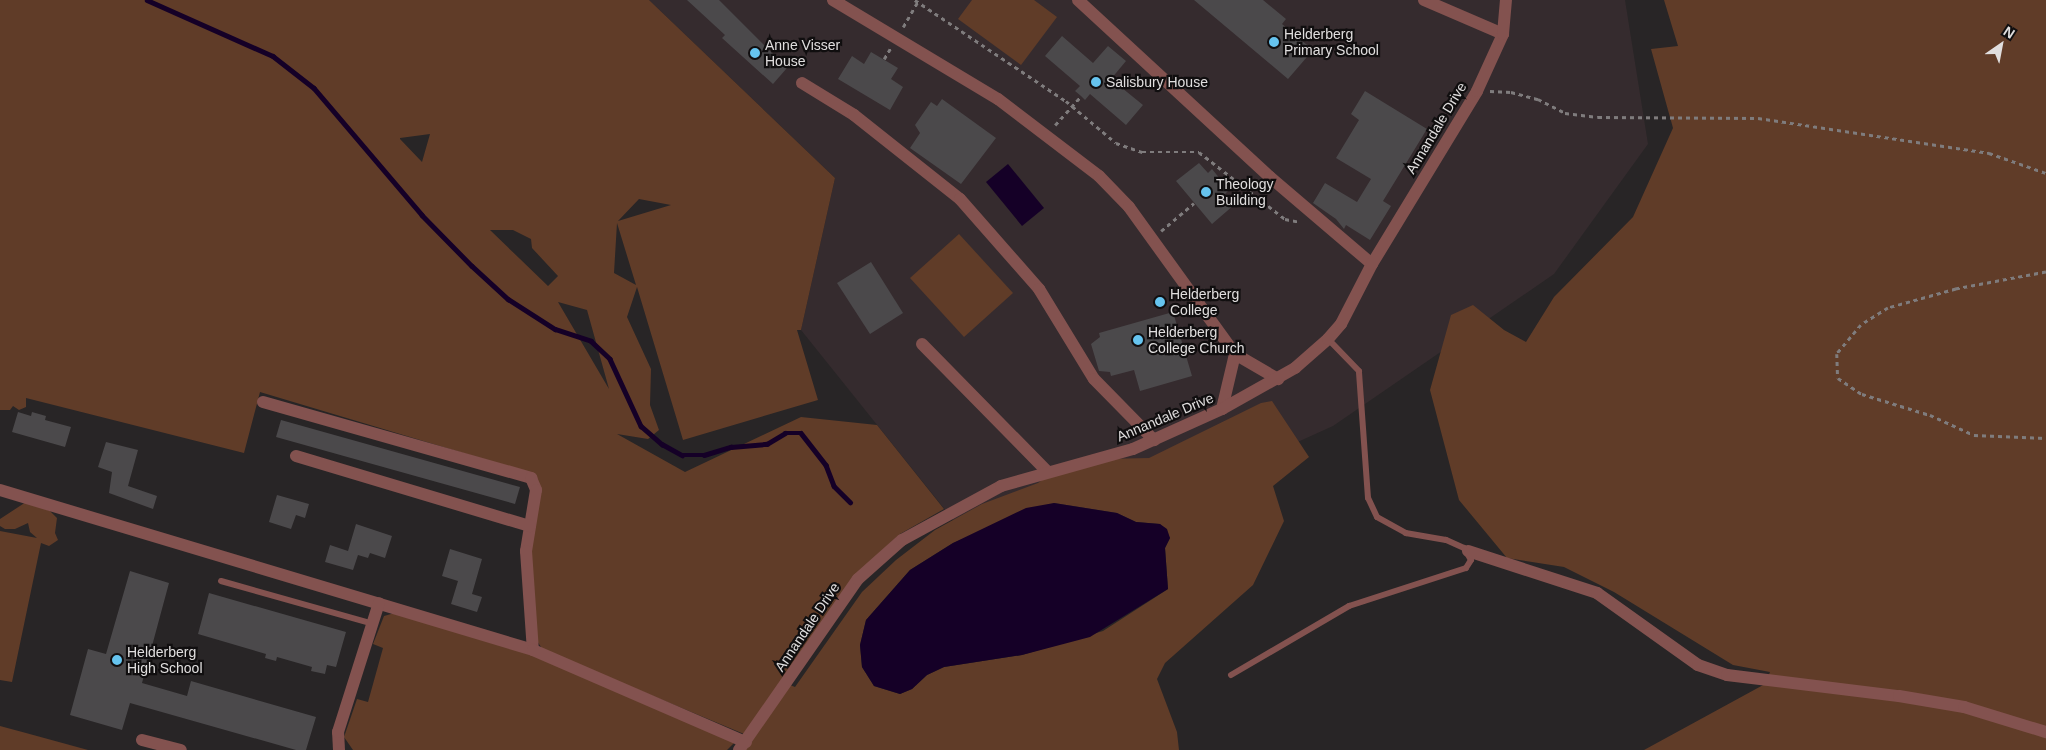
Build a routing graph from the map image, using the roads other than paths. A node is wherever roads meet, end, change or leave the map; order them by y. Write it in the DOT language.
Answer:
graph roads {
  1 [pos="832,0"];
  2 [pos="1078,0"];
  3 [pos="1424,0"];
  4 [pos="1507,5"];
  5 [pos="1503,34"];
  6 [pos="802,83"];
  7 [pos="1372,264"];
  8 [pos="1328,339"];
  9 [pos="922,344"];
  10 [pos="1235,354"];
  11 [pos="1278,379"];
  12 [pos="263,402"];
  13 [pos="1222,409"];
  14 [pos="1154,440"];
  15 [pos="296,456"];
  16 [pos="1047,471"];
  17 [pos="0,490"];
  18 [pos="530,526"];
  19 [pos="1468,551"];
  20 [pos="221,581"];
  21 [pos="380,603"];
  22 [pos="374,624"];
  23 [pos="533,650"];
  24 [pos="1231,675"];
  25 [pos="2046,732"];
  26 [pos="142,740"];
  27 [pos="742,746"];
  28 [pos="181,750"];
  29 [pos="339,750"];
  1 -- 10 [label="street"];
  2 -- 7 [label="street"];
  3 -- 5 [label="street"];
  4 -- 5 [label="street, Annandale Drive"];
  5 -- 7 [label="street, Annandale Drive"];
  6 -- 14 [label="street"];
  7 -- 8 [label="street, Annandale Drive"];
  8 -- 11 [label="street, Annandale Drive"];
  8 -- 19 [label="lane"];
  9 -- 16 [label="street"];
  10 -- 11 [label="street"];
  10 -- 13 [label="street"];
  11 -- 13 [label="street, Annandale Drive"];
  12 -- 18 [label="street"];
  13 -- 14 [label="street, Annandale Drive"];
  14 -- 16 [label="street, Annandale Drive"];
  15 -- 18 [label="street"];
  16 -- 27 [label="street, Annandale Drive"];
  17 -- 21 [label="street"];
  18 -- 23 [label="street"];
  19 -- 24 [label="lane"];
  19 -- 25 [label="street"];
  20 -- 22 [label="lane"];
  21 -- 22 [label="street"];
  21 -- 23 [label="street"];
  22 -- 29 [label="street"];
  23 -- 27 [label="street"];
  26 -- 28 [label="street"];
}
